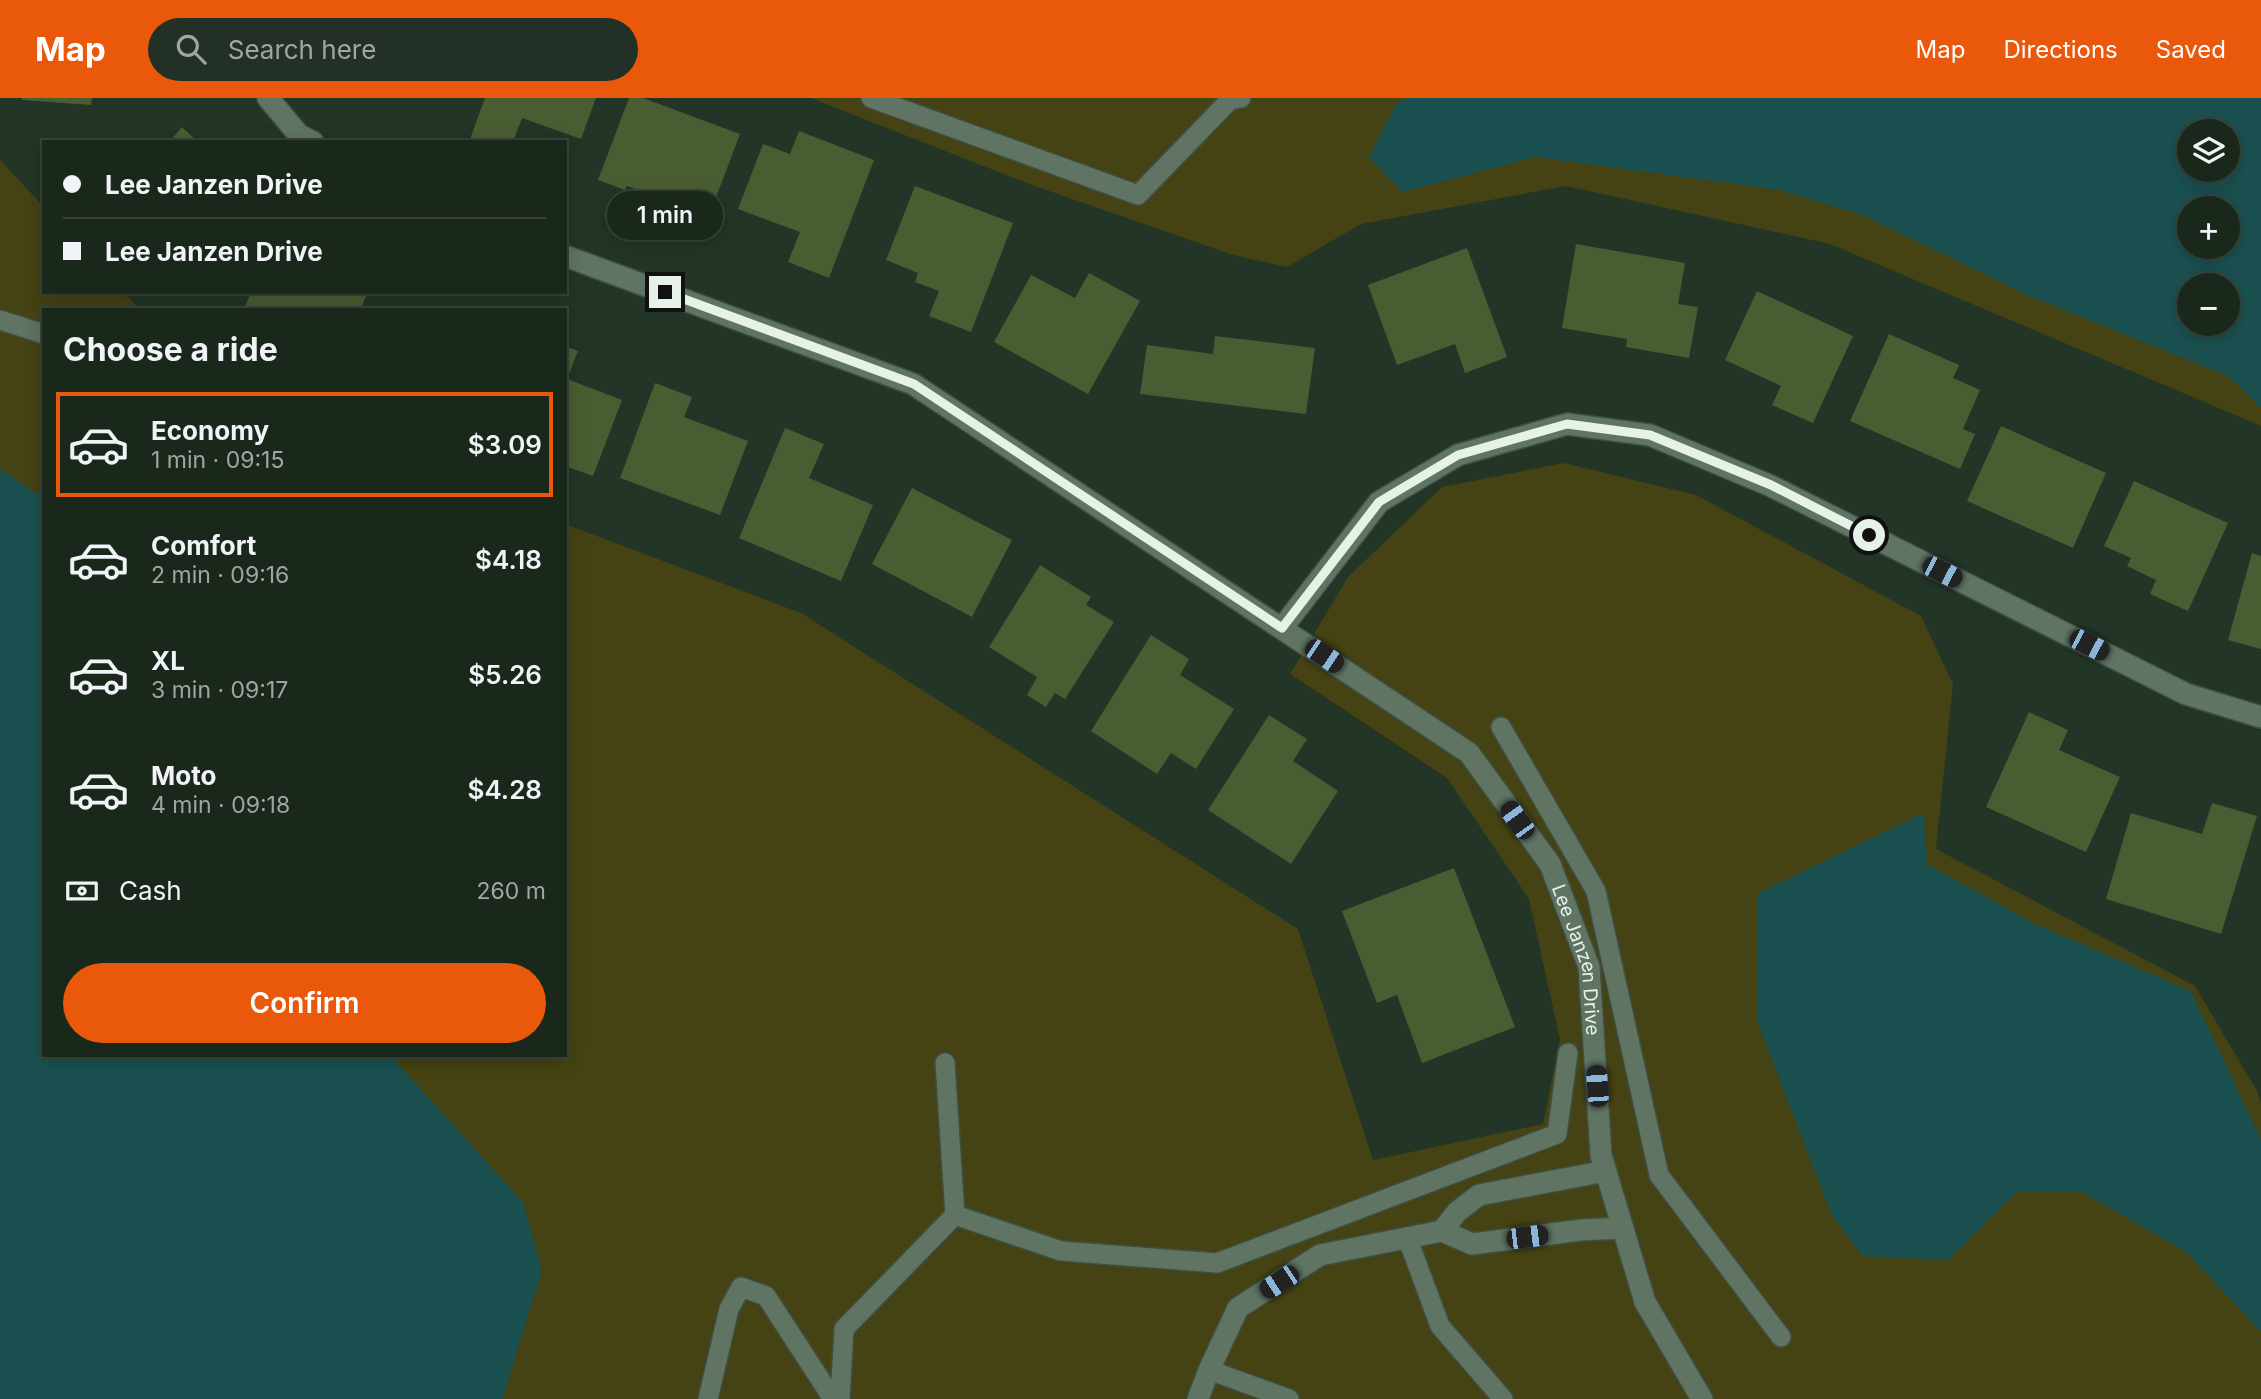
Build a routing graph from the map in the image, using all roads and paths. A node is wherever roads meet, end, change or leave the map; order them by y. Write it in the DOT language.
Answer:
graph roads {
  1 [pos="268,98"];
  2 [pos="872,98"];
  3 [pos="1241,98"];
  4 [pos="309,140"];
  5 [pos="567,257"];
  6 [pos="0,320"];
  7 [pos="42,333"];
  8 [pos="1282,628"];
  9 [pos="2261,717"];
  10 [pos="1501,727"];
  11 [pos="1568,1053"];
  12 [pos="945,1063"];
  13 [pos="1606,1171"];
  14 [pos="954,1215"];
  15 [pos="1623,1228"];
  16 [pos="1442,1231"];
  17 [pos="1407,1237"];
  18 [pos="1781,1338"];
  19 [pos="1209,1370"];
  20 [pos="709,1399"];
  21 [pos="832,1399"];
  22 [pos="840,1399"];
  23 [pos="1198,1399"];
  24 [pos="1289,1399"];
  25 [pos="1503,1399"];
  26 [pos="1702,1399"];
  1 -- 4 [label="street"];
  2 -- 3 [label="lane"];
  5 -- 8 [label="street, Lee Janzen Drive"];
  6 -- 7 [label="lane"];
  8 -- 9 [label="street"];
  8 -- 13 [label="street, Lee Janzen Drive"];
  10 -- 18 [label="lane"];
  11 -- 14 [label="lane"];
  12 -- 14 [label="lane"];
  13 -- 15 [label="street, Lee Janzen Drive"];
  13 -- 16 [label="street"];
  14 -- 22 [label="lane"];
  15 -- 16 [label="street"];
  15 -- 26 [label="street, Lee Janzen Drive"];
  16 -- 17 [label="street"];
  17 -- 19 [label="street"];
  17 -- 25 [label="lane"];
  19 -- 23 [label="street"];
  19 -- 24 [label="lane"];
  20 -- 21 [label="lane"];
}
